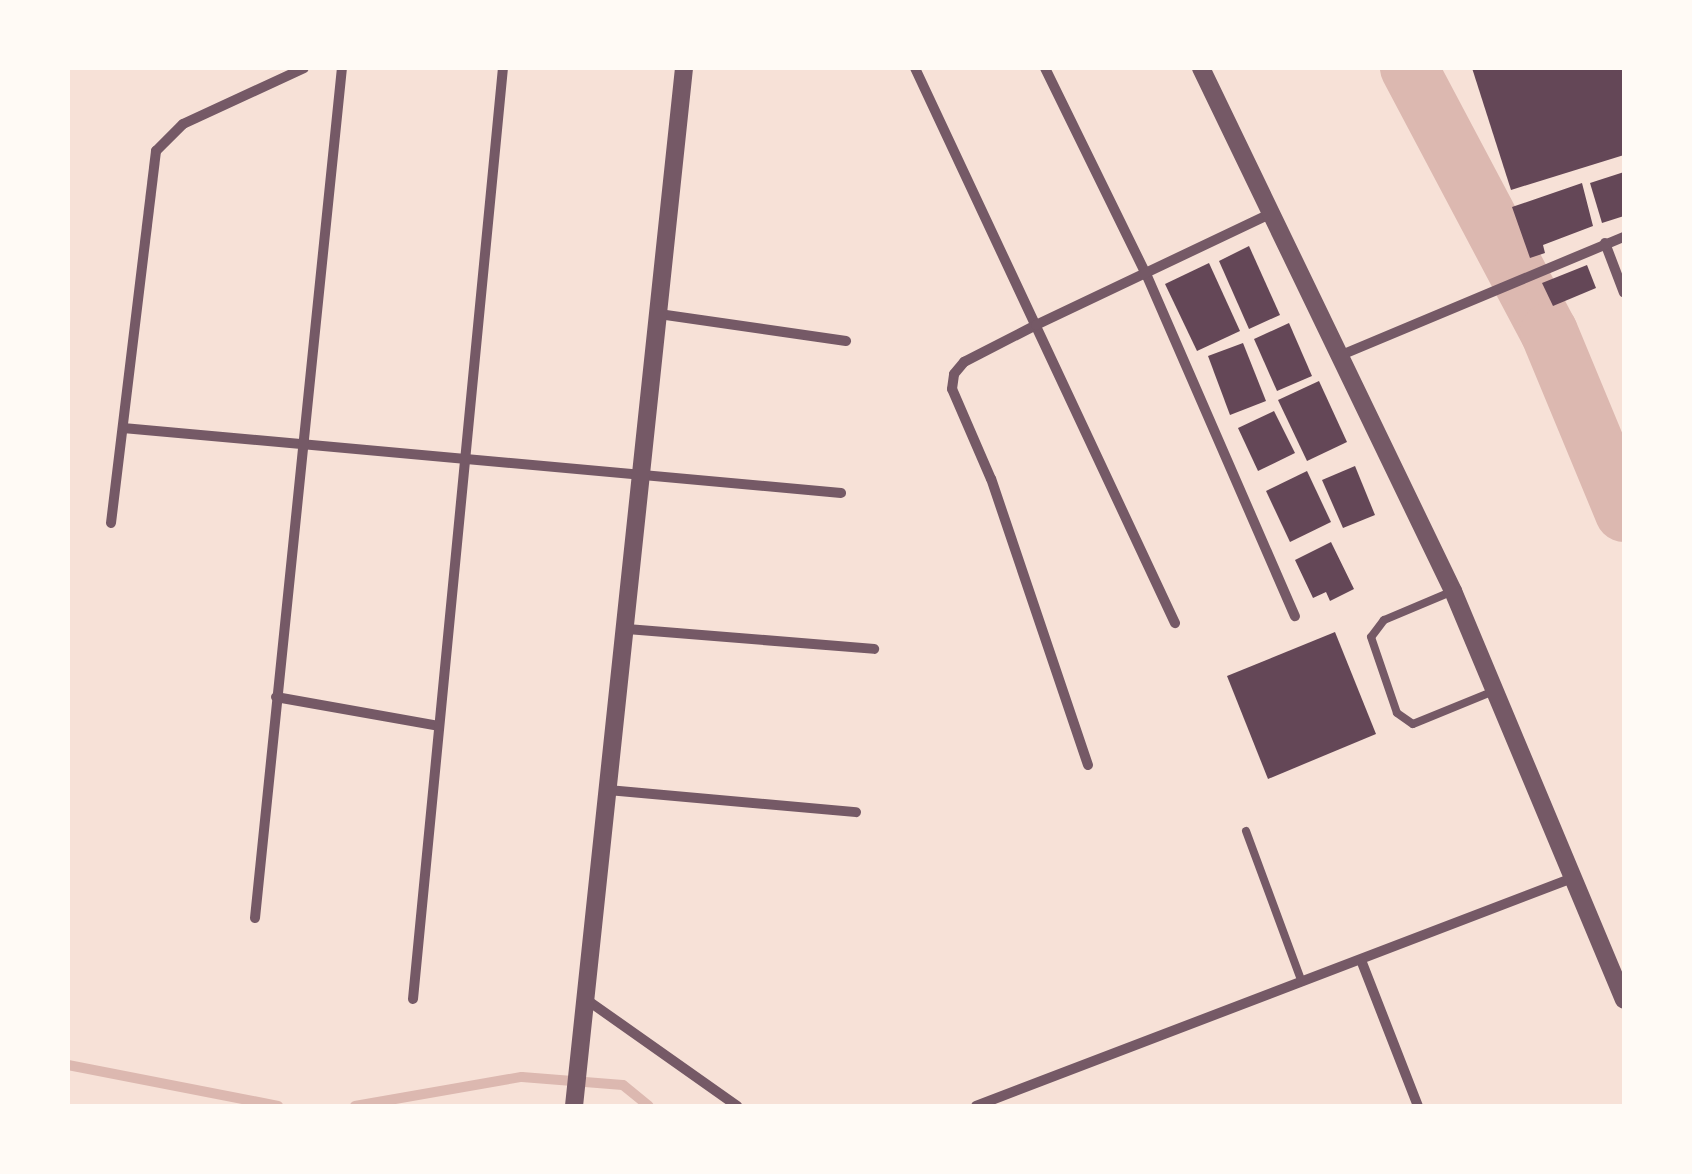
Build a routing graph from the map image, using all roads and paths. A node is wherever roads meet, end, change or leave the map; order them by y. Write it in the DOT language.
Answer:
graph roads {
  1 [pos="304,68"];
  2 [pos="342,68"];
  3 [pos="503,68"];
  4 [pos="684,68"];
  5 [pos="915,68"];
  6 [pos="1044,68"];
  7 [pos="1202,68"];
  8 [pos="1272,213"];
  9 [pos="1624,237"];
  10 [pos="1606,242"];
  11 [pos="1146,276"];
  12 [pos="1624,292"];
  13 [pos="660,314"];
  14 [pos="1036,325"];
  15 [pos="846,341"];
  16 [pos="1339,356"];
  17 [pos="123,428"];
  18 [pos="301,448"];
  19 [pos="463,460"];
  20 [pos="644,472"];
  21 [pos="841,493"];
  22 [pos="111,523"];
  23 [pos="1453,591"];
  24 [pos="1295,616"];
  25 [pos="1174,623"];
  26 [pos="627,629"];
  27 [pos="874,649"];
  28 [pos="1496,690"];
  29 [pos="276,697"];
  30 [pos="438,726"];
  31 [pos="1088,765"];
  32 [pos="608,790"];
  33 [pos="856,812"];
  34 [pos="1246,831"];
  35 [pos="1576,876"];
  36 [pos="255,918"];
  37 [pos="1361,960"];
  38 [pos="1302,982"];
  39 [pos="413,999"];
  40 [pos="587,1000"];
  41 [pos="1624,1000"];
  42 [pos="574,1102"];
  43 [pos="738,1106"];
  44 [pos="976,1106"];
  45 [pos="1418,1106"];
  1 -- 17 [label="street"];
  2 -- 18 [label="street"];
  3 -- 19 [label="street"];
  4 -- 13 [label="street"];
  5 -- 14 [label="street"];
  6 -- 11 [label="street"];
  7 -- 8 [label="street"];
  8 -- 11 [label="street"];
  8 -- 16 [label="street"];
  9 -- 10 [label="street"];
  10 -- 12 [label="street"];
  10 -- 16 [label="street"];
  11 -- 14 [label="street"];
  11 -- 24 [label="street"];
  13 -- 15 [label="street"];
  13 -- 20 [label="street"];
  14 -- 25 [label="street"];
  14 -- 31 [label="street"];
  16 -- 23 [label="street"];
  17 -- 18 [label="street"];
  17 -- 22 [label="street"];
  18 -- 19 [label="street"];
  18 -- 29 [label="street"];
  19 -- 20 [label="street"];
  19 -- 30 [label="street"];
  20 -- 21 [label="street"];
  20 -- 26 [label="street"];
  23 -- 28 [label="street"];
  23 -- 28 [label="lane"];
  26 -- 27 [label="street"];
  26 -- 32 [label="street"];
  28 -- 35 [label="street"];
  29 -- 30 [label="street"];
  29 -- 36 [label="street"];
  30 -- 39 [label="street"];
  32 -- 33 [label="street"];
  32 -- 40 [label="street"];
  34 -- 38 [label="lane"];
  35 -- 37 [label="street"];
  35 -- 41 [label="street"];
  37 -- 38 [label="street"];
  37 -- 45 [label="street"];
  38 -- 44 [label="street"];
  40 -- 42 [label="street"];
  40 -- 43 [label="street"];
}
